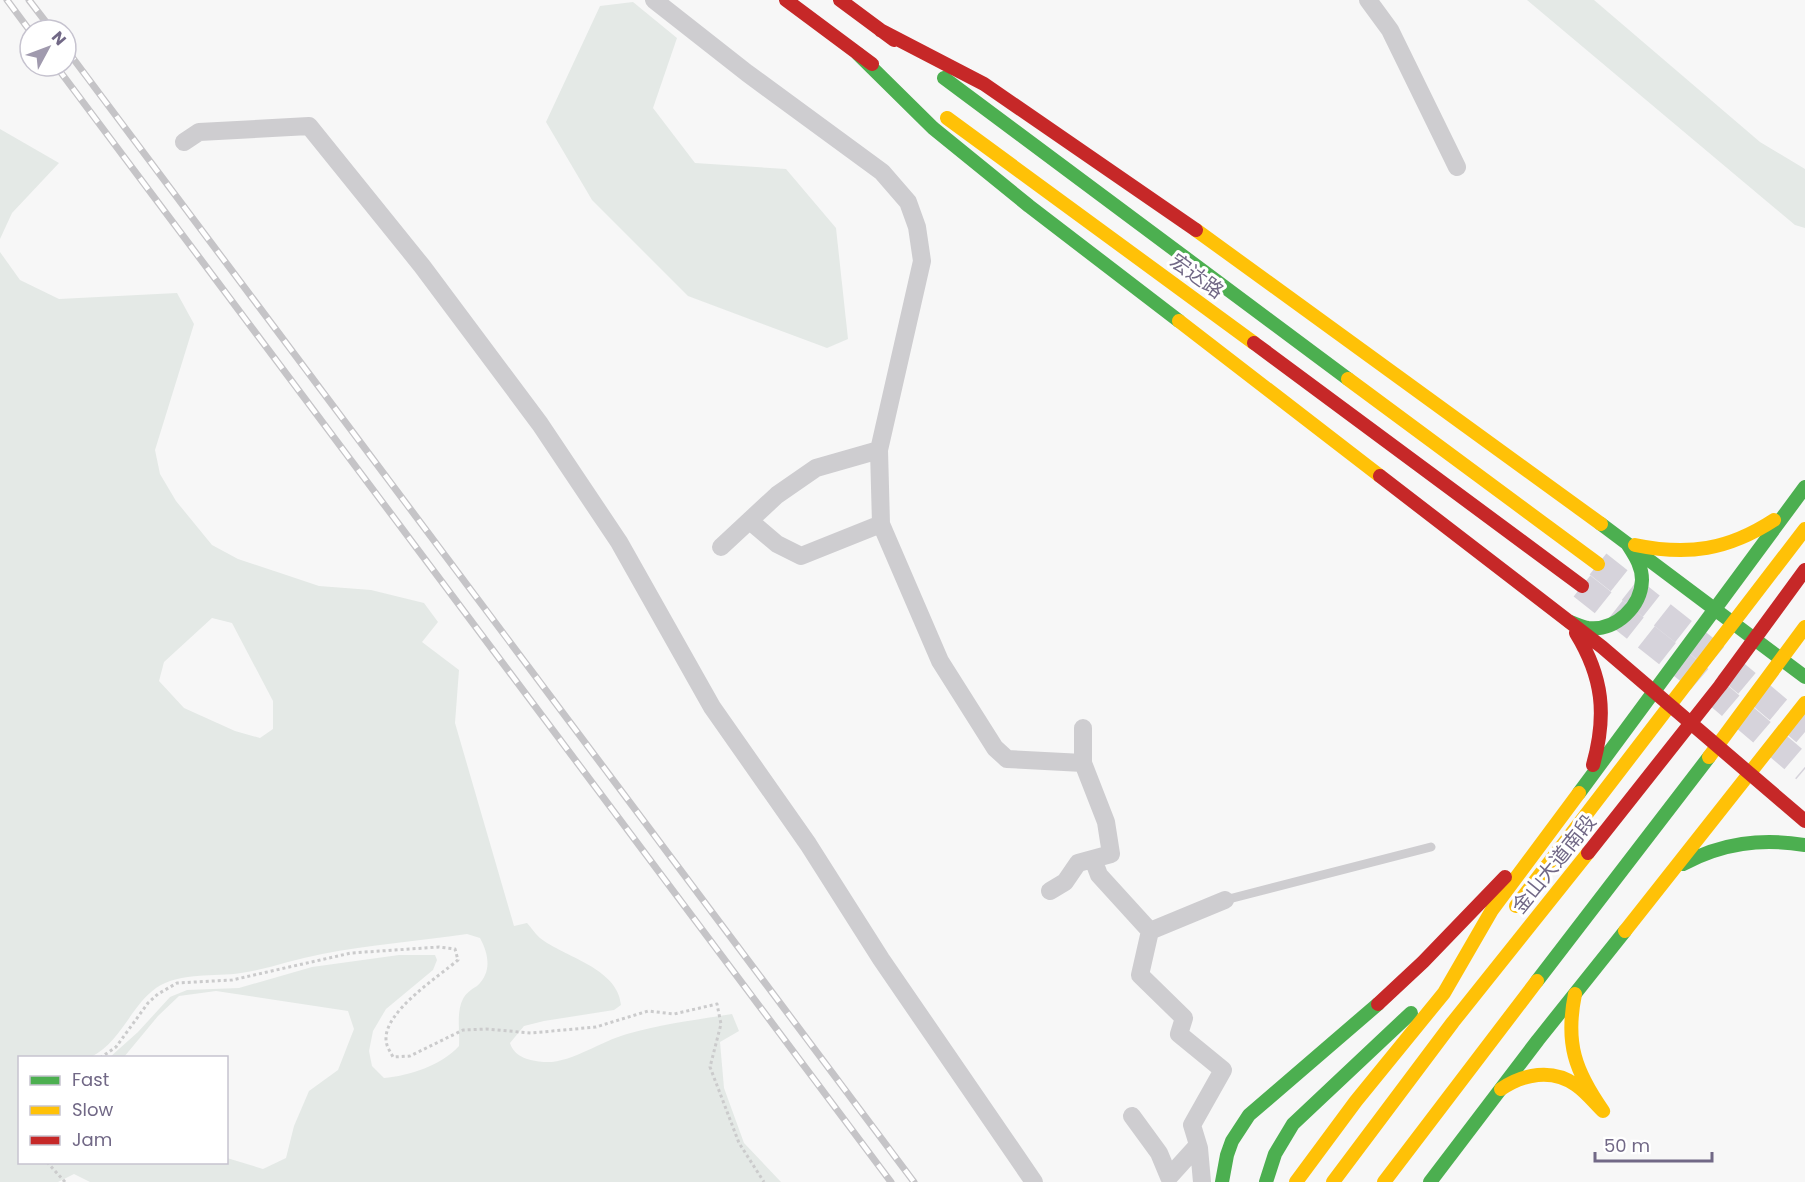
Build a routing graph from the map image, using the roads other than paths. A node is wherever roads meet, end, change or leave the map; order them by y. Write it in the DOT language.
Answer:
graph roads {
  1 [pos="654,0"];
  2 [pos="786,0"];
  3 [pos="840,0"];
  4 [pos="1368,0"];
  5 [pos="880,30"];
  6 [pos="858,54"];
  7 [pos="184,142"];
  8 [pos="1457,167"];
  9 [pos="879,450"];
  10 [pos="1801,493"];
  11 [pos="751,522"];
  12 [pos="881,524"];
  13 [pos="1805,529"];
  14 [pos="1626,542"];
  15 [pos="721,547"];
  16 [pos="1598,564"];
  17 [pos="1805,570"];
  18 [pos="1582,586"];
  19 [pos="1714,609"];
  20 [pos="1564,618"];
  21 [pos="1805,627"];
  22 [pos="1805,677"];
  23 [pos="1653,691"];
  24 [pos="1805,703"];
  25 [pos="1083,728"];
  26 [pos="1083,763"];
  27 [pos="1750,772"];
  28 [pos="1586,781"];
  29 [pos="1556,821"];
  30 [pos="1805,821"];
  31 [pos="1805,845"];
  32 [pos="1431,847"];
  33 [pos="1093,859"];
  34 [pos="1674,870"];
  35 [pos="1050,891"];
  36 [pos="1225,900"];
  37 [pos="1510,914"];
  38 [pos="1495,930"];
  39 [pos="1150,931"];
  40 [pos="1576,992"];
  41 [pos="1497,1092"];
  42 [pos="1132,1116"];
  43 [pos="1198,1145"];
  44 [pos="1034,1182"];
  45 [pos="1202,1182"];
  46 [pos="1222,1182"];
  47 [pos="1266,1182"];
  48 [pos="1296,1182"];
  49 [pos="1333,1182"];
  50 [pos="1384,1182"];
  51 [pos="1430,1182"];
  1 -- 9 [label="street"];
  2 -- 6 [label="main road, 宏达路"];
  3 -- 5 [label="main road, 宏达路"];
  4 -- 8 [label="street"];
  5 -- 14 [label="main road"];
  5 -- 16 [label="main road, 宏达路"];
  6 -- 18 [label="main road, 宏达路"];
  6 -- 20 [label="main road"];
  7 -- 44 [label="street"];
  9 -- 11 [label="street"];
  9 -- 12 [label="street"];
  10 -- 14 [label="main road"];
  10 -- 19 [label="main road"];
  11 -- 12 [label="street"];
  11 -- 15 [label="street"];
  12 -- 26 [label="street"];
  13 -- 37 [label="main road"];
  14 -- 19 [label="main road"];
  14 -- 20 [label="main road"];
  17 -- 49 [label="main road, 金山大道南段"];
  19 -- 22 [label="main road"];
  19 -- 23 [label="main road"];
  20 -- 23 [label="main road"];
  20 -- 28 [label="main road"];
  21 -- 50 [label="main road"];
  23 -- 27 [label="main road"];
  23 -- 28 [label="main road"];
  24 -- 27 [label="main road"];
  25 -- 26 [label="street"];
  26 -- 33 [label="street"];
  27 -- 30 [label="main road"];
  27 -- 34 [label="main road"];
  28 -- 29 [label="main road"];
  29 -- 46 [label="main road"];
  29 -- 48 [label="main road"];
  31 -- 34 [label="main road"];
  32 -- 36 [label="lane"];
  33 -- 35 [label="street"];
  33 -- 39 [label="street"];
  34 -- 40 [label="main road"];
  36 -- 39 [label="street"];
  38 -- 47 [label="main road"];
  39 -- 43 [label="street"];
  40 -- 41 [label="main road"];
  40 -- 41 [label="main road"];
  41 -- 51 [label="main road"];
  42 -- 43 [label="street"];
  43 -- 45 [label="street"];
}
